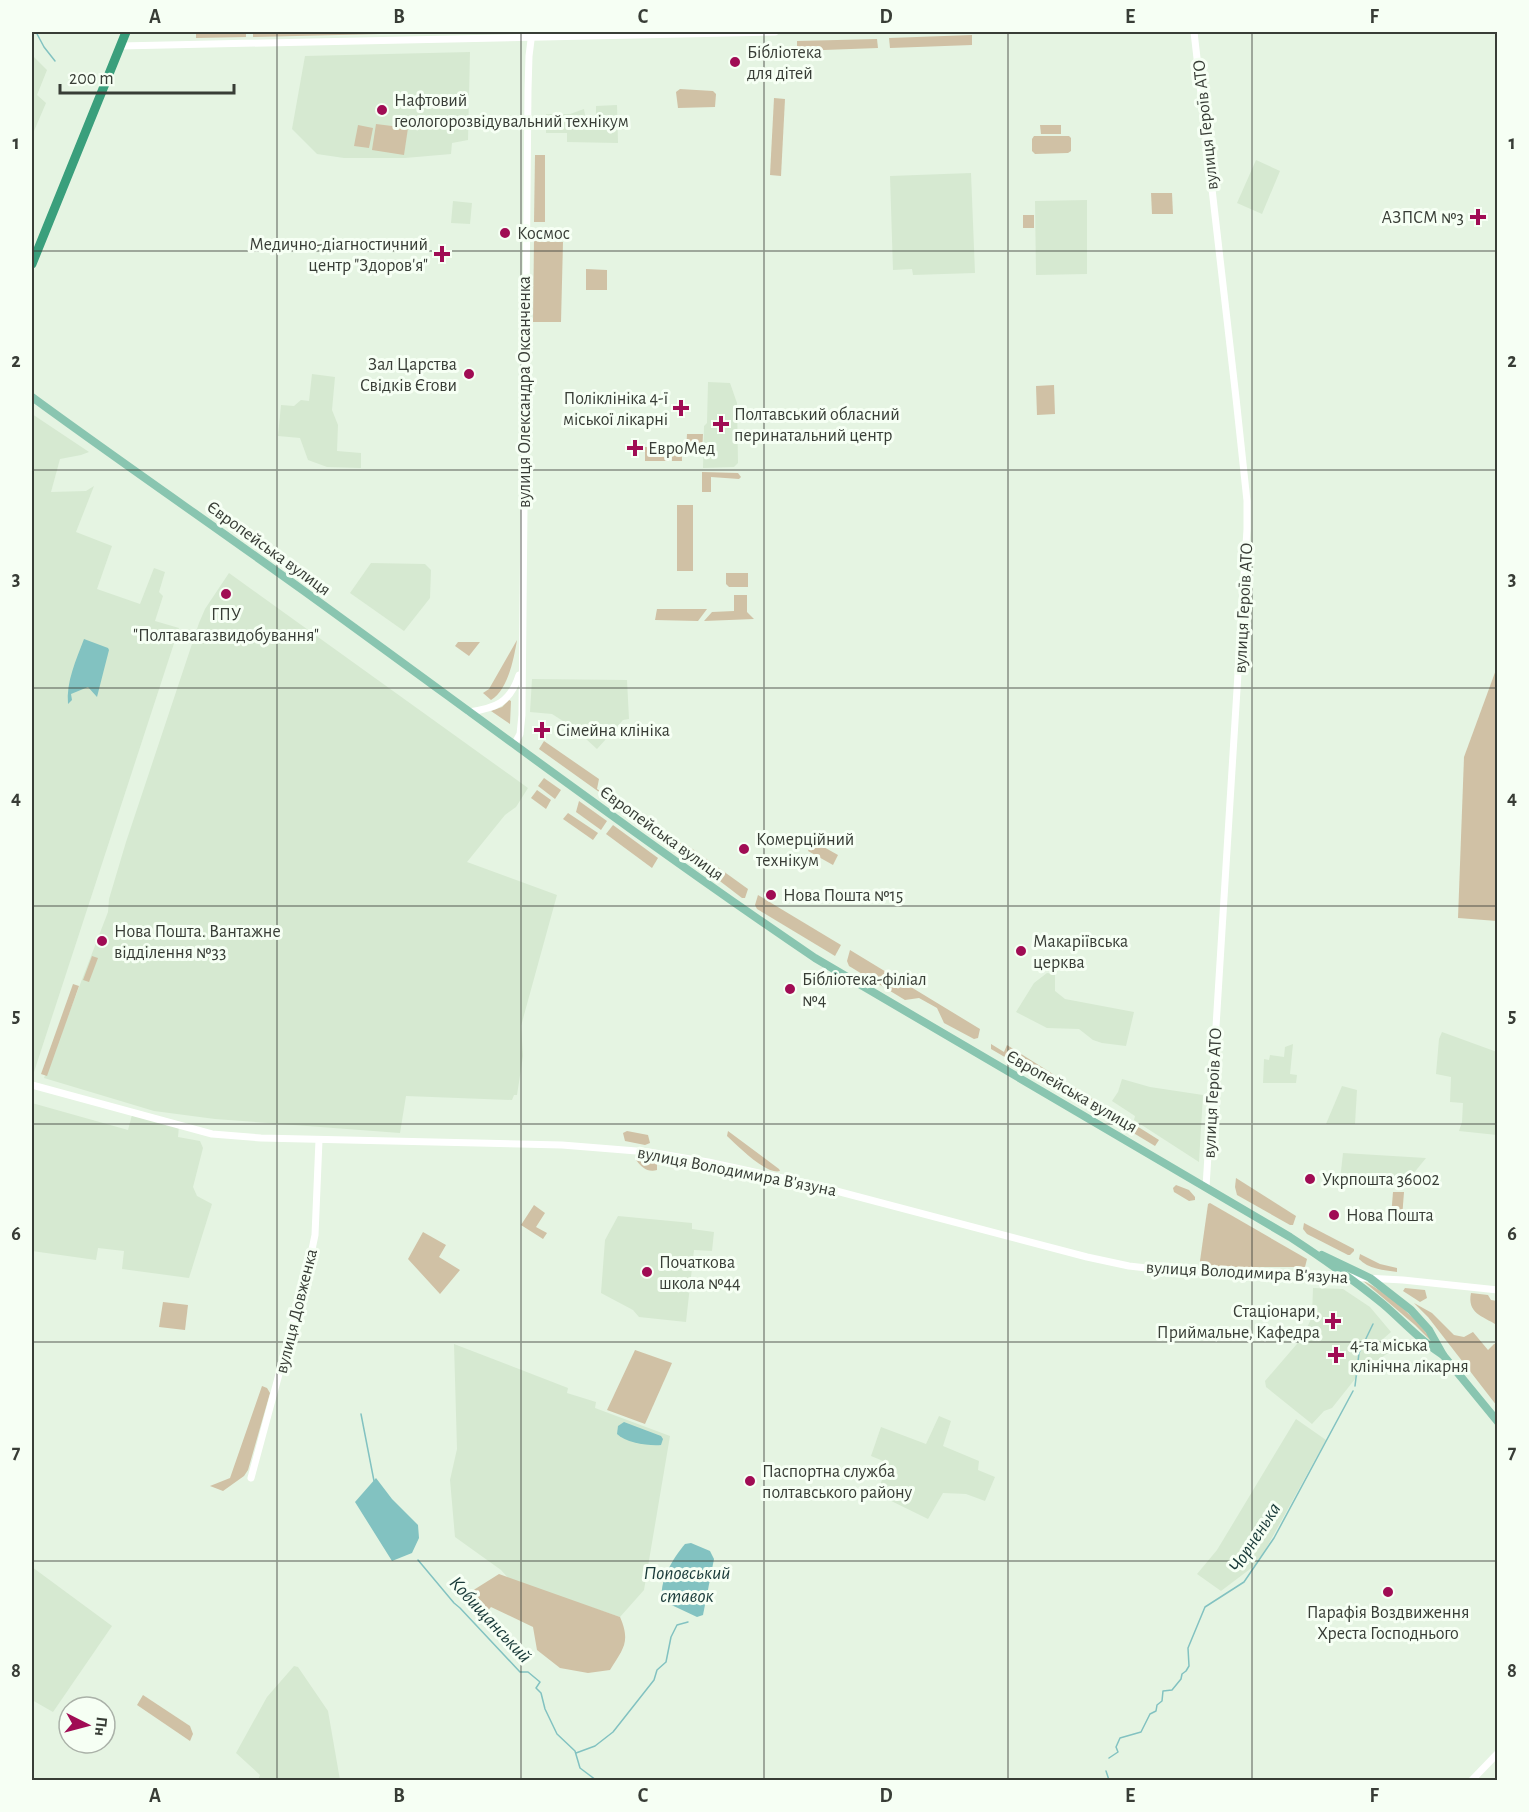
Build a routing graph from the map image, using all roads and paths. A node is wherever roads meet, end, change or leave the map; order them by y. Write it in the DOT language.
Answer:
graph roads {
  1 [pos="126,32"];
  2 [pos="776,32"];
  3 [pos="1194,32"];
  4 [pos="532,35"];
  5 [pos="120,46"];
  6 [pos="32,264"];
  7 [pos="32,397"];
  8 [pos="522,667"];
  9 [pos="469,712"];
  10 [pos="514,745"];
  11 [pos="32,1085"];
  12 [pos="319,1140"];
  13 [pos="1206,1187"];
  14 [pos="1306,1247"];
  15 [pos="1347,1276"];
  16 [pos="1370,1278"];
  17 [pos="1497,1290"];
  18 [pos="1443,1355"];
  19 [pos="1497,1422"];
  20 [pos="251,1478"];
  21 [pos="1497,1753"];
  22 [pos="1472,1780"];
  1 -- 5 [label="highway"];
  2 -- 4 [label="main road"];
  3 -- 13 [label="main road, вулиця Героїв АТО"];
  4 -- 5 [label="main road"];
  4 -- 8 [label="main road, вулиця Олександра Оксанченка"];
  5 -- 6 [label="highway"];
  7 -- 9 [label="main road, Європейська вулиця"];
  8 -- 9 [label="main road"];
  8 -- 10 [label="main road, вулиця Олександра Оксанченка"];
  9 -- 10 [label="main road, Європейська вулиця"];
  10 -- 13 [label="main road, Європейська вулиця"];
  11 -- 12 [label="main road, вулиця Володимира В'язуна"];
  12 -- 15 [label="main road, вулиця Володимира В'язуна"];
  12 -- 20 [label="main road, вулиця Довженка"];
  13 -- 14 [label="main road, Європейська вулиця"];
  14 -- 15 [label="main road, Європейська вулиця"];
  14 -- 16 [label="main road, Європейська вулиця"];
  15 -- 16 [label="main road, вулиця Володимира В'язуна"];
  15 -- 18 [label="main road, Європейська вулиця"];
  16 -- 17 [label="main road, вулиця Володимира В'язуна"];
  16 -- 18 [label="main road, Європейська вулиця"];
  18 -- 19 [label="main road, Європейська вулиця"];
  21 -- 22 [label="main road"];
}
